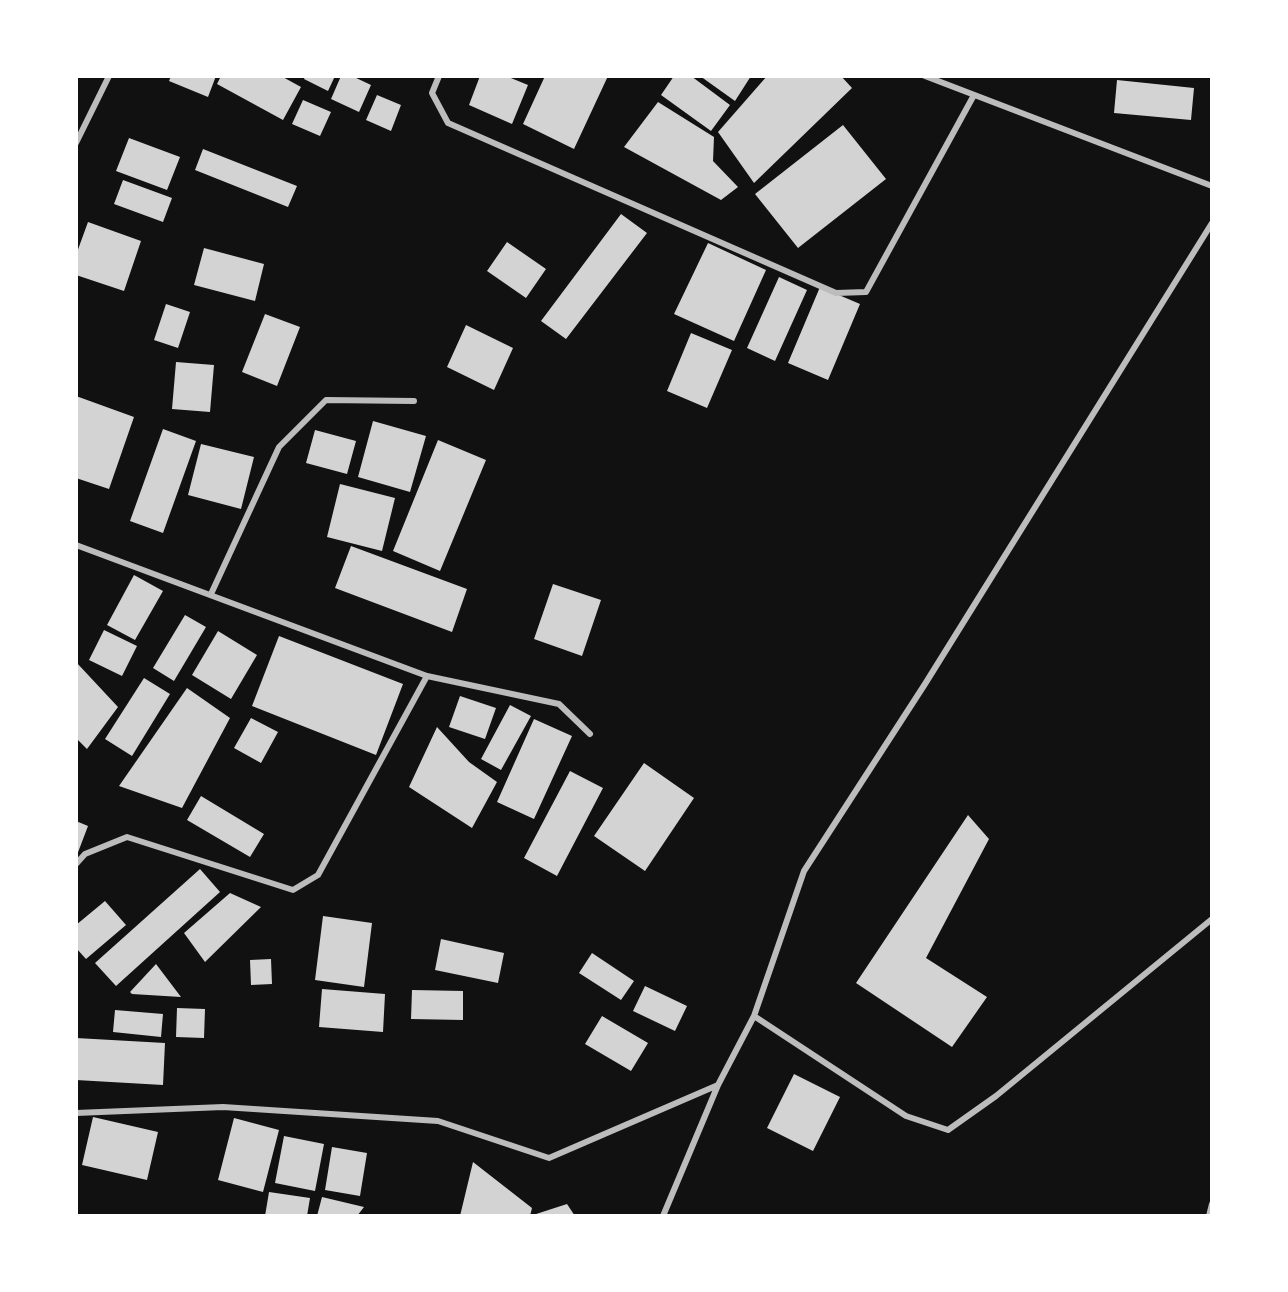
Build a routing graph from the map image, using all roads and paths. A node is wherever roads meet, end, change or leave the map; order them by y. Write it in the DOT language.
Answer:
graph roads {
  1 [pos="109,76"];
  2 [pos="439,76"];
  3 [pos="925,76"];
  4 [pos="974,95"];
  5 [pos="76,143"];
  6 [pos="1212,186"];
  7 [pos="1212,223"];
  8 [pos="414,401"];
  9 [pos="76,545"];
  10 [pos="211,594"];
  11 [pos="427,676"];
  12 [pos="590,734"];
  13 [pos="76,864"];
  14 [pos="1212,919"];
  15 [pos="754,1016"];
  16 [pos="718,1085"];
  17 [pos="76,1113"];
  18 [pos="1212,1203"];
  19 [pos="663,1215"];
  20 [pos="1209,1215"];
  1 -- 5 [label="street"];
  2 -- 4 [label="street"];
  3 -- 4 [label="street"];
  4 -- 6 [label="street"];
  7 -- 15 [label="street"];
  8 -- 10 [label="street"];
  9 -- 10 [label="street"];
  10 -- 11 [label="street"];
  11 -- 12 [label="street"];
  11 -- 13 [label="street"];
  14 -- 15 [label="street"];
  15 -- 16 [label="street"];
  16 -- 17 [label="street"];
  16 -- 19 [label="street"];
  18 -- 20 [label="street"];
}
